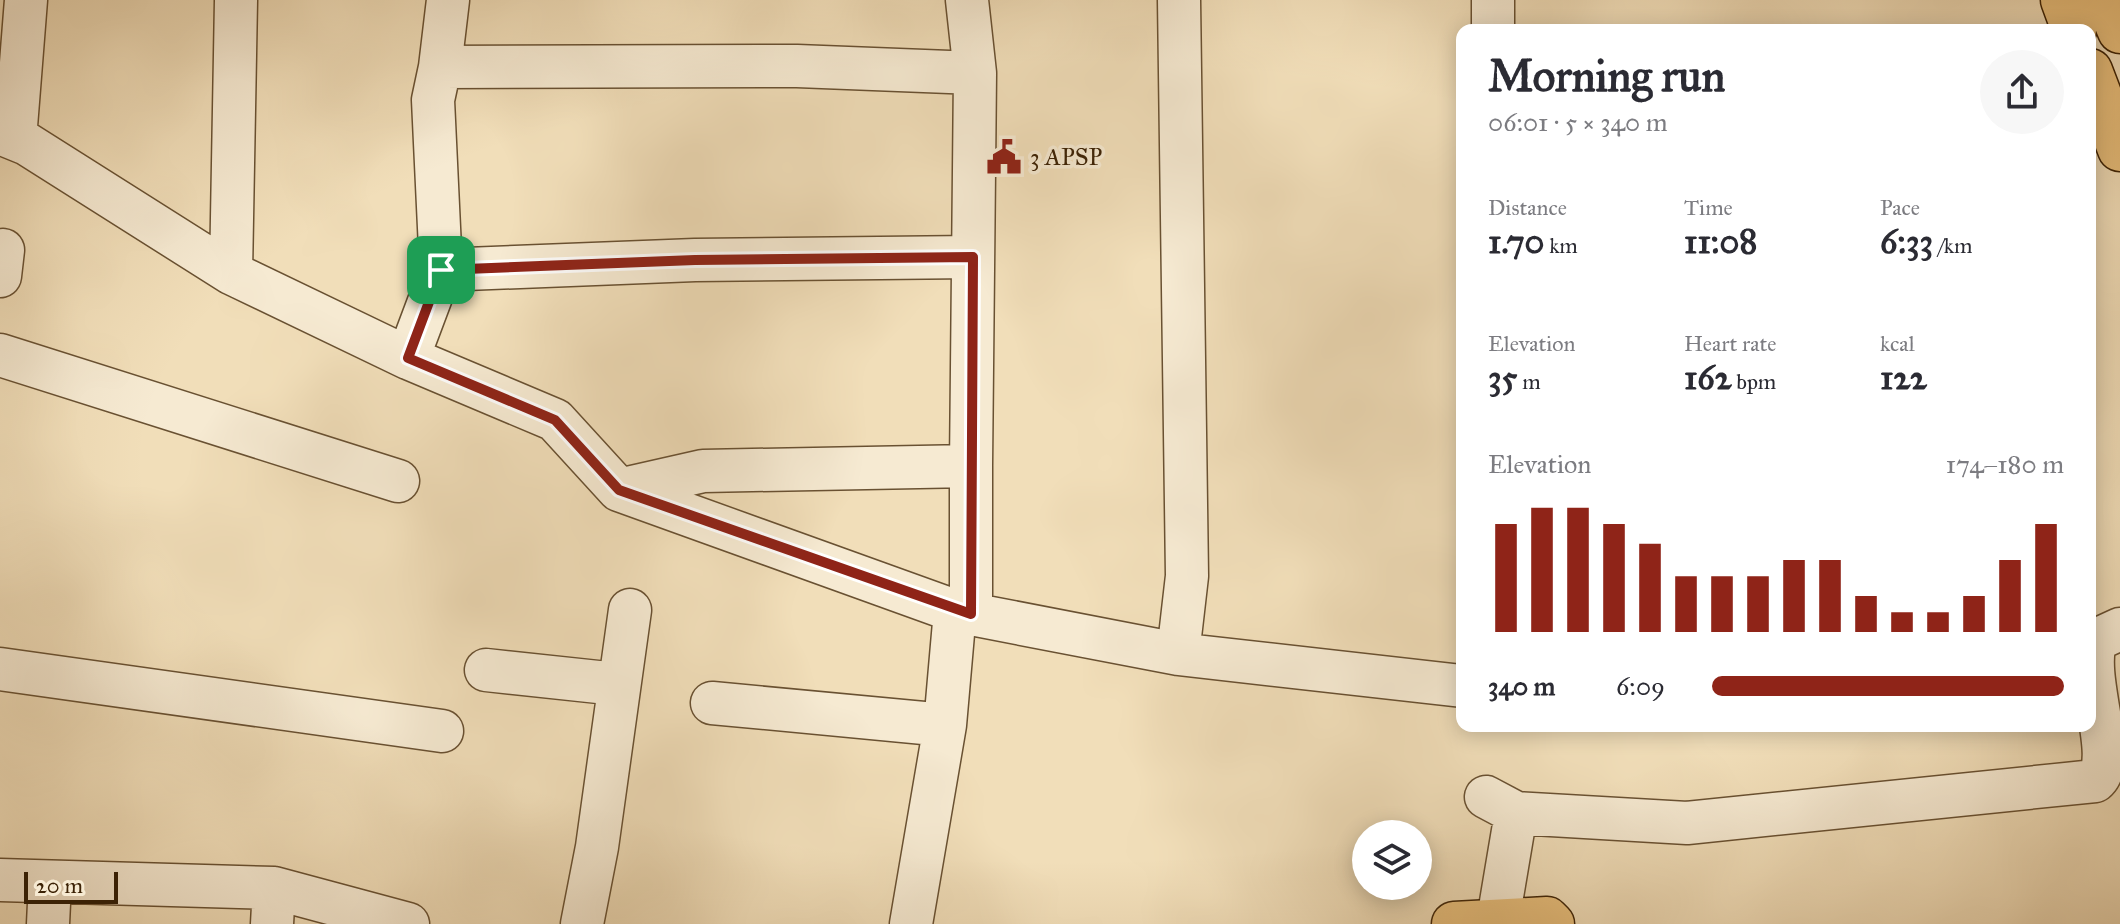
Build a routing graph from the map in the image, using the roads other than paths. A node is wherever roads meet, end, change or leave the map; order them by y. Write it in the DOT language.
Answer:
graph roads {
  1 [pos="26,0"];
  2 [pos="236,0"];
  3 [pos="448,0"];
  4 [pos="967,0"];
  5 [pos="1179,0"];
  6 [pos="1493,0"];
  7 [pos="2063,0"];
  8 [pos="2107,0"];
  9 [pos="1493,24"];
  10 [pos="2072,24"];
  11 [pos="2120,31"];
  12 [pos="440,67"];
  13 [pos="975,73"];
  14 [pos="2096,87"];
  15 [pos="8,136"];
  16 [pos="2120,149"];
  17 [pos="973,257"];
  18 [pos="441,270"];
  19 [pos="231,273"];
  20 [pos="0,355"];
  21 [pos="408,358"];
  22 [pos="971,466"];
  23 [pos="398,481"];
  24 [pos="619,490"];
  25 [pos="630,610"];
  26 [pos="963,612"];
  27 [pos="2120,629"];
  28 [pos="2096,640"];
  29 [pos="1178,654"];
  30 [pos="0,669"];
  31 [pos="486,670"];
  32 [pos="2096,680"];
  33 [pos="617,684"];
  34 [pos="1456,685"];
  35 [pos="712,703"];
  36 [pos="945,725"];
  37 [pos="442,731"];
  38 [pos="0,880"];
  39 [pos="50,882"];
  40 [pos="273,906"];
  41 [pos="1498,920"];
  42 [pos="48,924"];
  43 [pos="408,924"];
  44 [pos="582,924"];
  45 [pos="911,924"];
  46 [pos="1454,924"];
  47 [pos="1552,924"];
  1 -- 15 [label="street"];
  2 -- 19 [label="street"];
  3 -- 12 [label="street"];
  4 -- 13 [label="street"];
  5 -- 29 [label="street"];
  6 -- 9 [label="street"];
  7 -- 10 [label="main road"];
  8 -- 11 [label="main road"];
  12 -- 13 [label="street"];
  12 -- 18 [label="street"];
  13 -- 17 [label="street"];
  14 -- 16 [label="main road"];
  15 -- 19 [label="street"];
  17 -- 18 [label="street"];
  17 -- 22 [label="street"];
  18 -- 21 [label="street"];
  19 -- 21 [label="street"];
  20 -- 23 [label="street"];
  21 -- 24 [label="street"];
  22 -- 24 [label="street"];
  22 -- 26 [label="street"];
  24 -- 26 [label="street"];
  25 -- 33 [label="street"];
  26 -- 29 [label="street"];
  26 -- 36 [label="street"];
  27 -- 28 [label="street"];
  29 -- 34 [label="street"];
  30 -- 37 [label="street"];
  31 -- 33 [label="street"];
  32 -- 41 [label="street"];
  33 -- 44 [label="street"];
  35 -- 36 [label="street"];
  36 -- 45 [label="street"];
  38 -- 39 [label="street"];
  39 -- 40 [label="street"];
  39 -- 42 [label="street"];
  40 -- 43 [label="street"];
  41 -- 46 [label="main road"];
  41 -- 47 [label="main road"];
}
